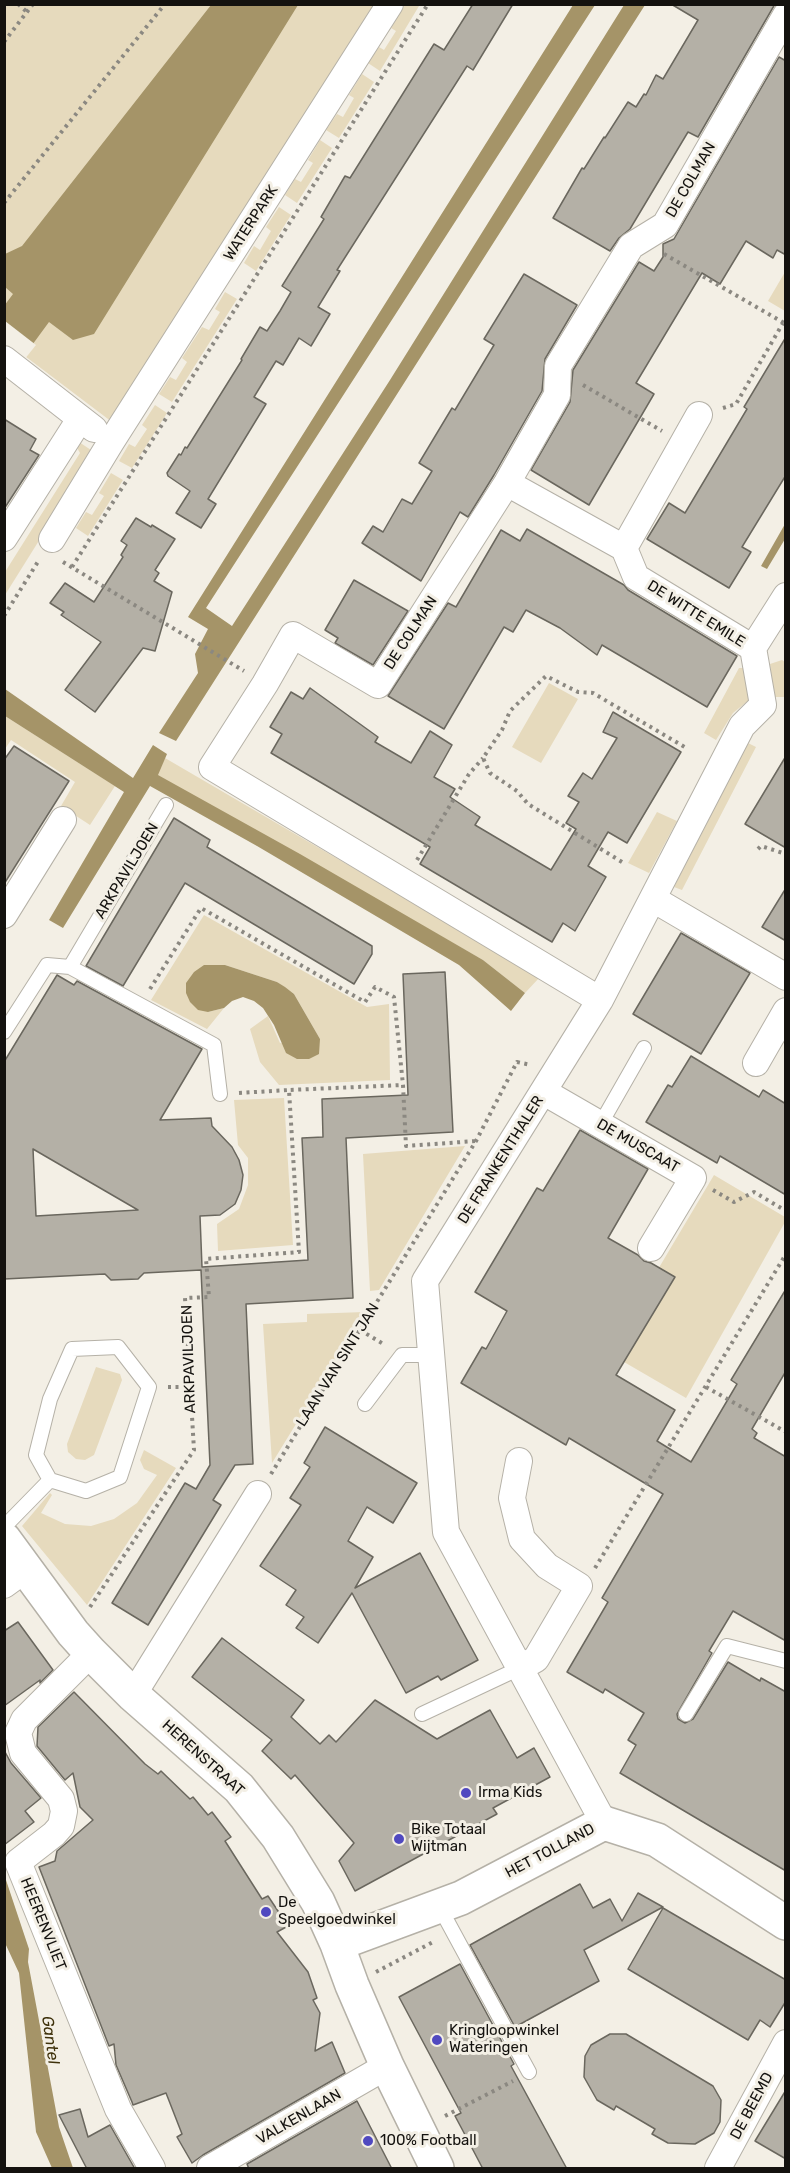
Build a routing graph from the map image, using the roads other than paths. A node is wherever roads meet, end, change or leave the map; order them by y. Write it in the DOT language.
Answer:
graph roads {
  1 [pos="390,4"];
  2 [pos="786,15"];
  3 [pos="14,366"];
  4 [pos="699,415"];
  5 [pos="80,419"];
  6 [pos="111,442"];
  7 [pos="507,483"];
  8 [pos="4,538"];
  9 [pos="48,545"];
  10 [pos="624,549"];
  11 [pos="786,596"];
  12 [pos="753,648"];
  13 [pos="774,708"];
  14 [pos="166,805"];
  15 [pos="63,820"];
  16 [pos="653,899"];
  17 [pos="4,915"];
  18 [pos="70,967"];
  19 [pos="786,977"];
  20 [pos="600,999"];
  21 [pos="786,1011"];
  22 [pos="4,1032"];
  23 [pos="644,1048"];
  24 [pos="756,1062"];
  25 [pos="550,1081"];
  26 [pos="220,1094"];
  27 [pos="600,1125"];
  28 [pos="651,1248"];
  29 [pos="431,1355"];
  30 [pos="365,1404"];
  31 [pos="519,1461"];
  32 [pos="50,1480"];
  33 [pos="258,1494"];
  34 [pos="4,1527"];
  35 [pos="4,1539"];
  36 [pos="15,1577"];
  37 [pos="82,1643"];
  38 [pos="786,1660"];
  39 [pos="520,1668"];
  40 [pos="133,1695"];
  41 [pos="422,1714"];
  42 [pos="686,1714"];
  43 [pos="604,1823"];
  44 [pos="439,1906"];
  45 [pos="786,1923"];
  46 [pos="338,1944"];
  47 [pos="786,2043"];
  48 [pos="387,2066"];
  49 [pos="530,2072"];
  50 [pos="215,2167"];
  51 [pos="152,2169"];
  52 [pos="437,2169"];
  53 [pos="718,2169"];
  1 -- 6 [label="street, WATERPARK"];
  2 -- 7 [label="street, DE COLMAN"];
  3 -- 5 [label="street"];
  4 -- 10 [label="street"];
  5 -- 6 [label="street"];
  5 -- 8 [label="street"];
  6 -- 9 [label="street, WATERPARK"];
  7 -- 10 [label="street"];
  7 -- 20 [label="street, DE COLMAN"];
  10 -- 12 [label="street, DE WITTE EMILE"];
  11 -- 12 [label="street, DE WITTE EMILE"];
  12 -- 13 [label="street"];
  13 -- 16 [label="street, DE FRANKENTHALER"];
  14 -- 18 [label="lane, ARKPAVILJOEN"];
  15 -- 17 [label="street"];
  16 -- 19 [label="street"];
  16 -- 20 [label="street, DE FRANKENTHALER"];
  18 -- 22 [label="lane"];
  18 -- 26 [label="lane"];
  20 -- 25 [label="street, DE FRANKENTHALER"];
  21 -- 24 [label="street"];
  23 -- 27 [label="lane"];
  25 -- 27 [label="street, DE MUSCAAT"];
  25 -- 29 [label="street, DE FRANKENTHALER"];
  27 -- 28 [label="street, DE MUSCAAT"];
  29 -- 30 [label="lane"];
  29 -- 39 [label="street, DE FRANKENTHALER"];
  31 -- 39 [label="street"];
  32 -- 32 [label="lane"];
  32 -- 34 [label="lane"];
  33 -- 40 [label="street"];
  35 -- 36 [label="street, HERENSTRAAT"];
  36 -- 37 [label="street, HERENSTRAAT"];
  37 -- 40 [label="street, HERENSTRAAT"];
  37 -- 51 [label="street, HEERENVLIET"];
  38 -- 42 [label="lane"];
  39 -- 41 [label="lane"];
  39 -- 43 [label="street, DE FRANKENTHALER"];
  40 -- 46 [label="street, HERENSTRAAT"];
  43 -- 44 [label="street, HET TOLLAND"];
  43 -- 45 [label="street, HET TOLLAND"];
  44 -- 46 [label="street, HET TOLLAND"];
  44 -- 49 [label="lane"];
  46 -- 48 [label="street, HERENSTRAAT"];
  47 -- 53 [label="street, DE BEEMD"];
  48 -- 50 [label="street, VALKENLAAN"];
  48 -- 52 [label="street, HERENSTRAAT"];
}
